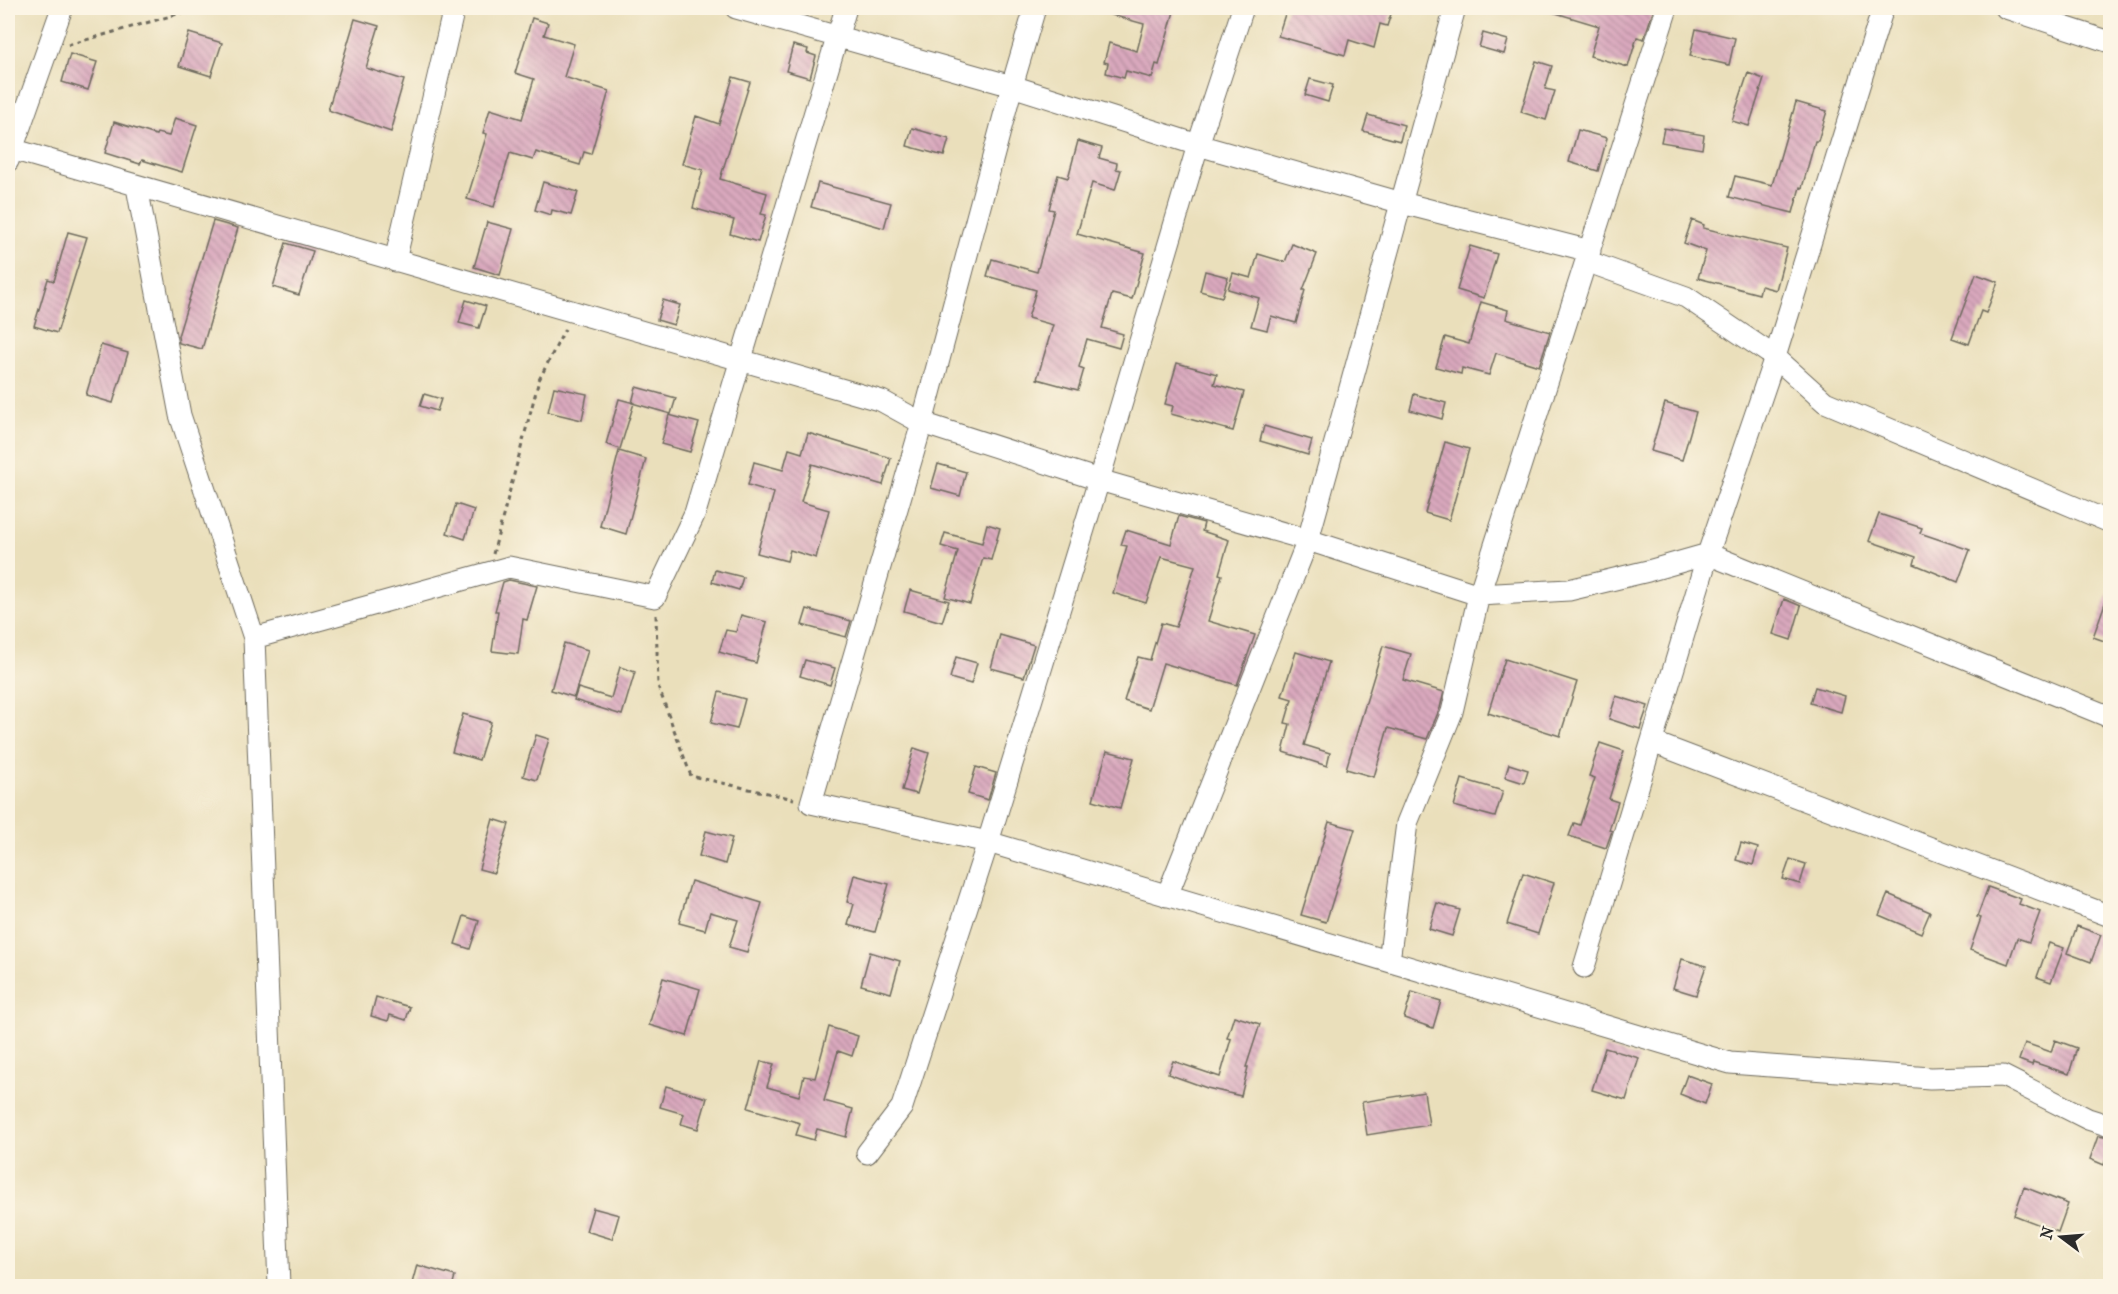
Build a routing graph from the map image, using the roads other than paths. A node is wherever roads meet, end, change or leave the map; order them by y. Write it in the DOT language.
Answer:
graph roads {
  1 [pos="62,8"];
  2 [pos="454,8"];
  3 [pos="736,8"];
  4 [pos="846,8"];
  5 [pos="1035,8"];
  6 [pos="1244,8"];
  7 [pos="1455,8"];
  8 [pos="1667,8"];
  9 [pos="1883,8"];
  10 [pos="2006,8"];
  11 [pos="838,37"];
  12 [pos="2110,42"];
  13 [pos="1012,86"];
  14 [pos="1198,144"];
  15 [pos="9,153"];
  16 [pos="137,187"];
  17 [pos="1402,203"];
  18 [pos="1588,256"];
  19 [pos="395,261"];
  20 [pos="1775,357"];
  21 [pos="740,361"];
  22 [pos="922,423"];
  23 [pos="1099,480"];
  24 [pos="2110,522"];
  25 [pos="1308,540"];
  26 [pos="1708,554"];
  27 [pos="1479,595"];
  28 [pos="254,638"];
  29 [pos="2110,717"];
  30 [pos="1652,742"];
  31 [pos="988,842"];
  32 [pos="1167,896"];
  33 [pos="2110,916"];
  34 [pos="1389,961"];
  35 [pos="1584,967"];
  36 [pos="2110,1126"];
  37 [pos="867,1153"];
  38 [pos="279,1287"];
  1 -- 15 [label="street"];
  2 -- 19 [label="street"];
  3 -- 11 [label="street"];
  4 -- 11 [label="street"];
  5 -- 13 [label="street"];
  6 -- 14 [label="street"];
  7 -- 17 [label="street"];
  8 -- 18 [label="street"];
  9 -- 20 [label="street"];
  10 -- 12 [label="street"];
  11 -- 13 [label="street"];
  11 -- 21 [label="street"];
  13 -- 14 [label="street"];
  13 -- 22 [label="street"];
  14 -- 17 [label="street"];
  14 -- 23 [label="street"];
  15 -- 16 [label="street"];
  16 -- 19 [label="street"];
  16 -- 28 [label="street"];
  17 -- 18 [label="street"];
  17 -- 25 [label="street"];
  18 -- 20 [label="street"];
  18 -- 27 [label="street"];
  19 -- 21 [label="street"];
  20 -- 24 [label="street"];
  20 -- 26 [label="street"];
  21 -- 22 [label="street"];
  21 -- 28 [label="street"];
  22 -- 23 [label="street"];
  22 -- 31 [label="street"];
  23 -- 25 [label="street"];
  23 -- 31 [label="street"];
  25 -- 27 [label="street"];
  25 -- 32 [label="street"];
  26 -- 27 [label="street"];
  26 -- 29 [label="street"];
  26 -- 30 [label="street"];
  27 -- 34 [label="street"];
  28 -- 38 [label="street"];
  30 -- 33 [label="street"];
  30 -- 35 [label="street"];
  31 -- 32 [label="street"];
  31 -- 37 [label="street"];
  32 -- 34 [label="street"];
  34 -- 36 [label="street"];
}
